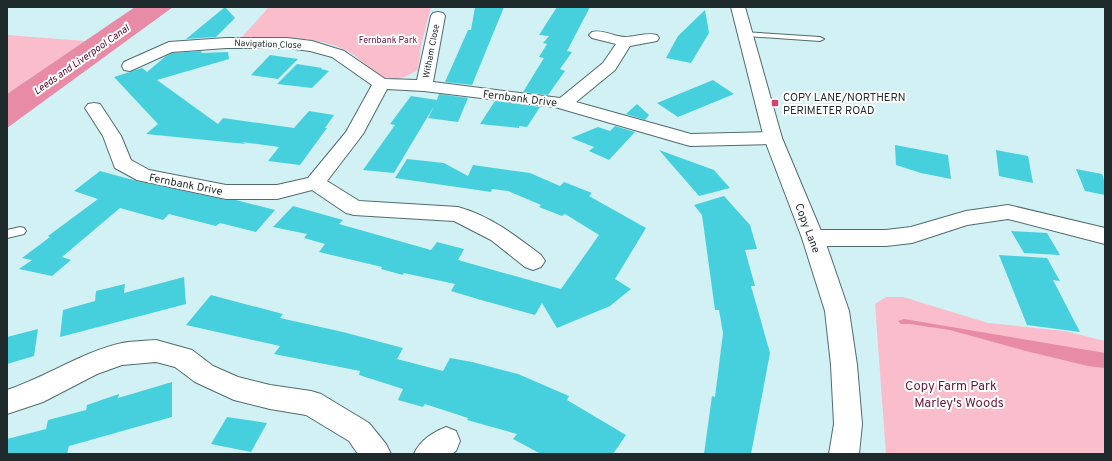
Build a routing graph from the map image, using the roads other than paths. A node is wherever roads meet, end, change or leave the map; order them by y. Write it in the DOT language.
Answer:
graph roads {
  1 [pos="738,7"];
  2 [pos="438,16"];
  3 [pos="746,34"];
  4 [pos="597,35"];
  5 [pos="651,38"];
  6 [pos="820,39"];
  7 [pos="625,42"];
  8 [pos="130,66"];
  9 [pos="381,84"];
  10 [pos="424,86"];
  11 [pos="563,104"];
  12 [pos="94,108"];
  13 [pos="773,138"];
  14 [pos="316,183"];
  15 [pos="20,231"];
  16 [pos="7,234"];
  17 [pos="1105,236"];
  18 [pos="813,238"];
  19 [pos="533,261"];
  20 [pos="7,402"];
  21 [pos="376,454"];
  22 [pos="844,454"];
  1 -- 3 [label="street, Copy Lane"];
  2 -- 10 [label="street, Witham Close"];
  3 -- 6 [label="lane"];
  3 -- 13 [label="street, Copy Lane"];
  4 -- 7 [label="street"];
  5 -- 7 [label="street"];
  7 -- 11 [label="street"];
  8 -- 9 [label="street, Navigation Close"];
  9 -- 10 [label="street, Fernbank Drive"];
  9 -- 14 [label="street"];
  10 -- 11 [label="street, Fernbank Drive"];
  11 -- 13 [label="street, Fernbank Drive"];
  12 -- 14 [label="street, Fernbank Drive"];
  13 -- 18 [label="street, Copy Lane"];
  14 -- 19 [label="street"];
  15 -- 16 [label="lane"];
  17 -- 18 [label="street"];
  18 -- 22 [label="street, Copy Lane"];
  20 -- 21 [label="street"];
}
